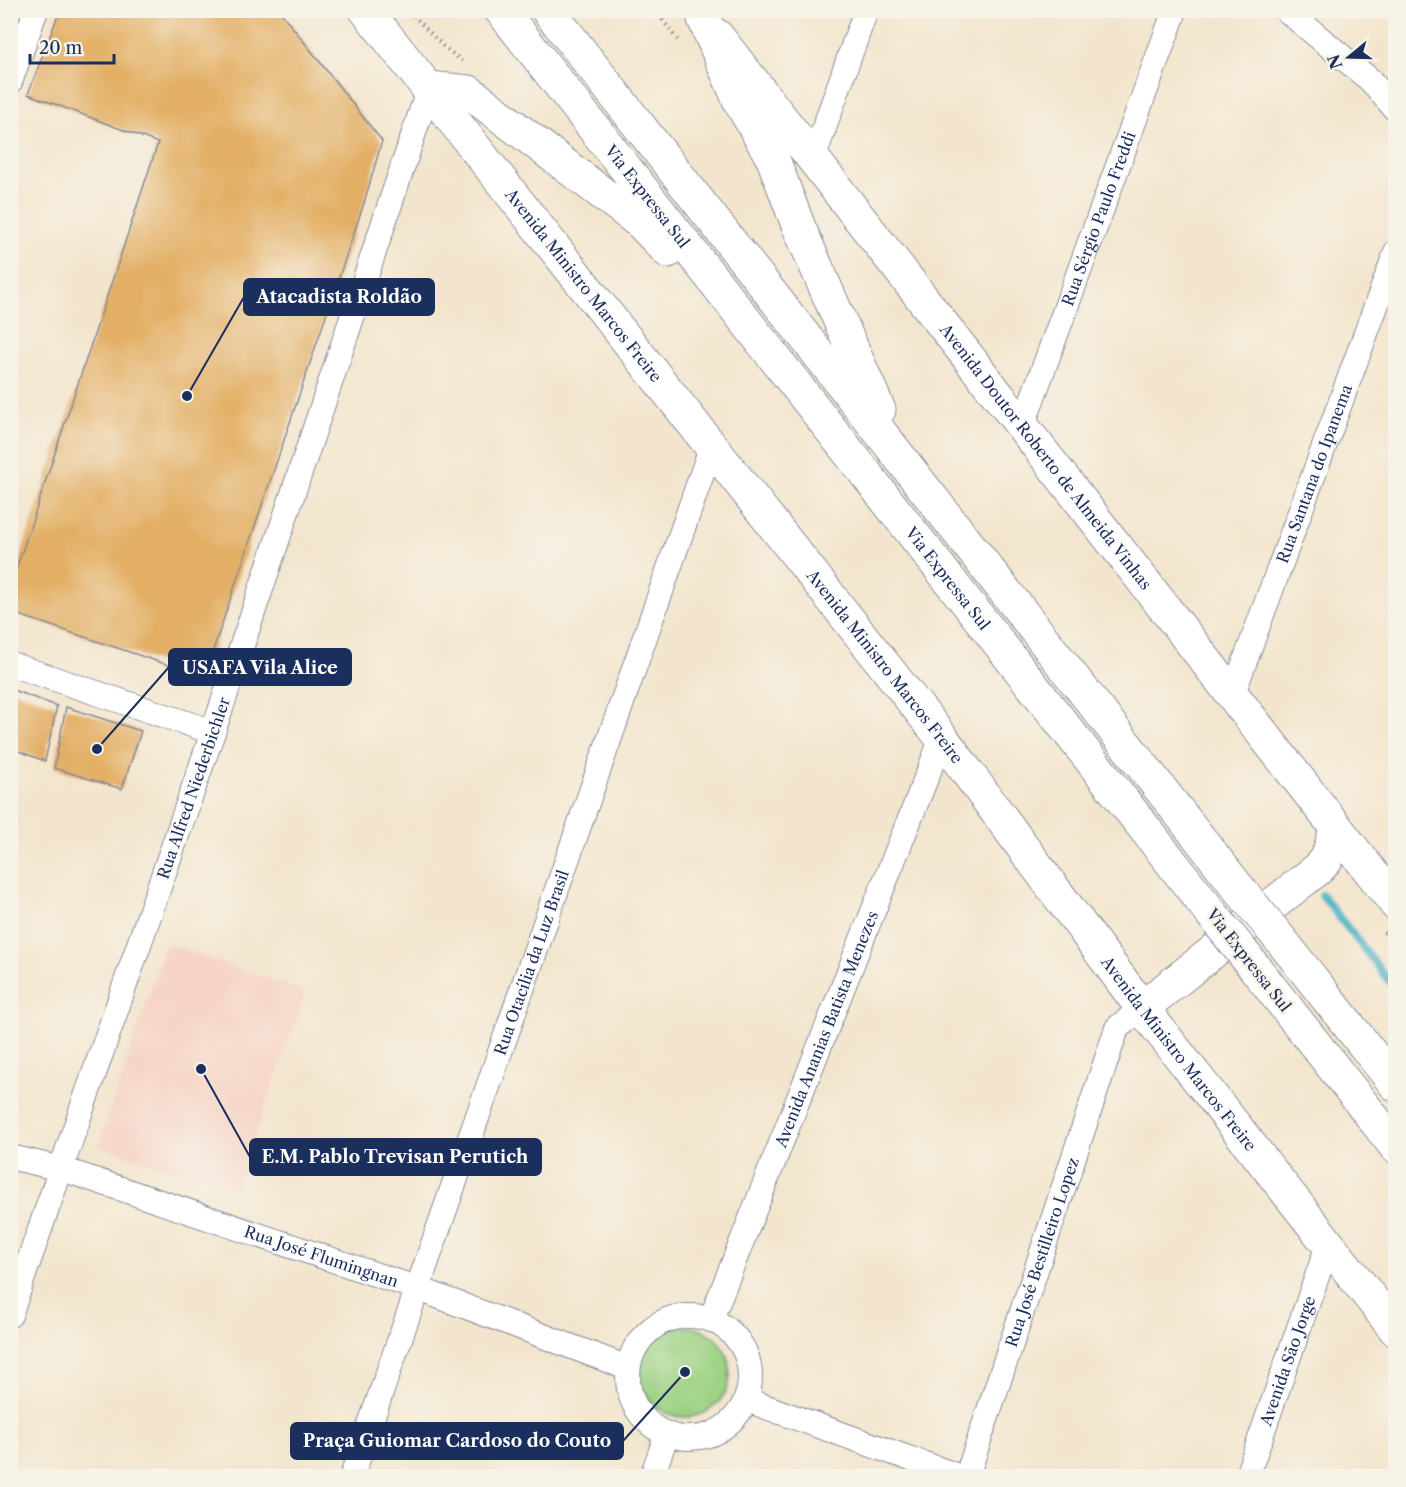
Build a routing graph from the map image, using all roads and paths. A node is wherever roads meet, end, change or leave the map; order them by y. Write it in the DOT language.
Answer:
graph roads {
  1 [pos="36,10"];
  2 [pos="366,10"];
  3 [pos="501,10"];
  4 [pos="548,10"];
  5 [pos="866,10"];
  6 [pos="1175,10"];
  7 [pos="1286,10"];
  8 [pos="700,15"];
  9 [pos="10,82"];
  10 [pos="429,88"];
  11 [pos="1395,110"];
  12 [pos="813,159"];
  13 [pos="1395,252"];
  14 [pos="728,299"];
  15 [pos="1022,426"];
  16 [pos="711,448"];
  17 [pos="902,460"];
  18 [pos="10,664"];
  19 [pos="1232,696"];
  20 [pos="213,732"];
  21 [pos="942,738"];
  22 [pos="1336,829"];
  23 [pos="1395,904"];
  24 [pos="1129,1018"];
  25 [pos="1395,1085"];
  26 [pos="1395,1147"];
  27 [pos="10,1157"];
  28 [pos="62,1169"];
  29 [pos="1328,1245"];
  30 [pos="418,1289"];
  31 [pos="10,1315"];
  32 [pos="711,1319"];
  33 [pos="1395,1330"];
  34 [pos="628,1368"];
  35 [pos="747,1400"];
  36 [pos="667,1434"];
  37 [pos="352,1476"];
  38 [pos="652,1476"];
  39 [pos="958,1476"];
  40 [pos="967,1476"];
  41 [pos="1247,1476"];
  1 -- 9 [label="street"];
  2 -- 10 [label="main road, Avenida Ministro Marcos Freire"];
  3 -- 14 [label="main road, Via Expressa Sul"];
  4 -- 17 [label="main road"];
  5 -- 12 [label="street"];
  6 -- 15 [label="street, Rua Sérgio Paulo Freddi"];
  7 -- 11 [label="street"];
  8 -- 12 [label="main road, Avenida Doutor Roberto de Almeida Vinhas"];
  8 -- 17 [label="main road"];
  10 -- 14 [label="main road"];
  10 -- 16 [label="main road, Avenida Ministro Marcos Freire"];
  10 -- 20 [label="street, Rua Alfred Niederbichler"];
  12 -- 15 [label="main road, Avenida Doutor Roberto de Almeida Vinhas"];
  13 -- 19 [label="street, Rua Santana do Ipanema"];
  14 -- 26 [label="main road, Via Expressa Sul, bridge"];
  15 -- 19 [label="main road, Avenida Doutor Roberto de Almeida Vinhas"];
  16 -- 21 [label="main road, Avenida Ministro Marcos Freire"];
  16 -- 30 [label="street, Rua Otacília da Luz Brasil"];
  17 -- 25 [label="main road, bridge"];
  18 -- 20 [label="street"];
  19 -- 22 [label="main road, Avenida Doutor Roberto de Almeida Vinhas"];
  20 -- 28 [label="street, Rua Alfred Niederbichler"];
  21 -- 24 [label="main road, Avenida Ministro Marcos Freire"];
  21 -- 32 [label="street, Avenida Ananias Batista Menezes"];
  22 -- 23 [label="main road, Avenida Doutor Roberto de Almeida Vinhas"];
  22 -- 24 [label="main road"];
  24 -- 29 [label="main road, Avenida Ministro Marcos Freire"];
  24 -- 40 [label="street, Rua José Bestilleiro Lopez"];
  27 -- 28 [label="street, Rua José Flumingnan"];
  28 -- 30 [label="street, Rua José Flumingnan"];
  28 -- 31 [label="street, Rua Alfred Niederbichler"];
  29 -- 33 [label="main road, Avenida Ministro Marcos Freire"];
  29 -- 41 [label="street, Avenida São Jorge"];
  30 -- 34 [label="street, Rua José Flumingnan"];
  30 -- 37 [label="street, Rua Otacília da Luz Brasil"];
  32 -- 34 [label="street"];
  32 -- 35 [label="street"];
  34 -- 36 [label="street"];
  35 -- 36 [label="street"];
  35 -- 39 [label="street"];
  36 -- 38 [label="street"];
}
